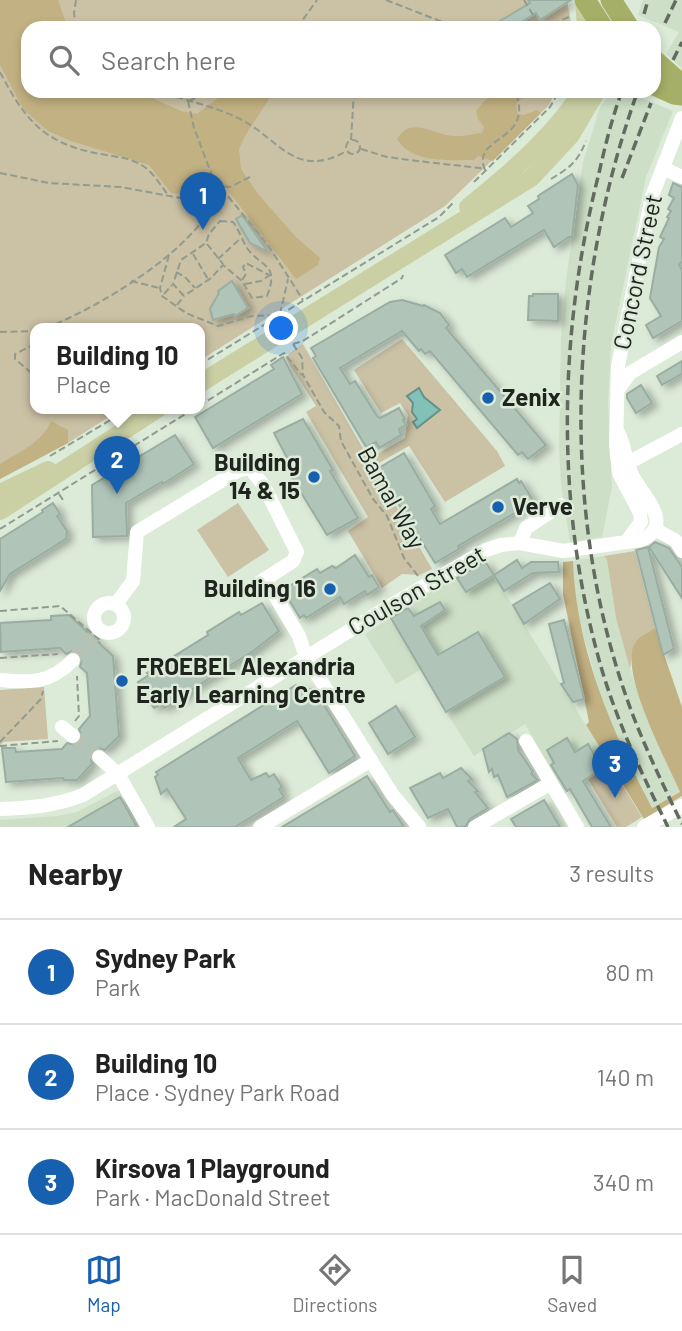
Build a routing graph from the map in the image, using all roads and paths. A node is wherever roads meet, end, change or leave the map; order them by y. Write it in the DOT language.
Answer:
graph roads {
  1 [pos="76,0"];
  2 [pos="317,0"];
  3 [pos="386,0"];
  4 [pos="524,0"];
  5 [pos="611,0"];
  6 [pos="582,14"];
  7 [pos="75,21"];
  8 [pos="302,21"];
  9 [pos="440,21"];
  10 [pos="538,21"];
  11 [pos="562,21"];
  12 [pos="624,21"];
  13 [pos="661,66"];
  14 [pos="0,72"];
  15 [pos="682,85"];
  16 [pos="661,88"];
  17 [pos="682,95"];
  18 [pos="178,98"];
  19 [pos="195,98"];
  20 [pos="354,98"];
  21 [pos="516,98"];
  22 [pos="555,98"];
  23 [pos="568,98"];
  24 [pos="577,98"];
  25 [pos="593,98"];
  26 [pos="188,101"];
  27 [pos="682,118"];
  28 [pos="549,132"];
  29 [pos="351,140"];
  30 [pos="361,149"];
  31 [pos="347,151"];
  32 [pos="663,167"];
  33 [pos="486,171"];
  34 [pos="0,173"];
  35 [pos="251,176"];
  36 [pos="682,177"];
  37 [pos="472,185"];
  38 [pos="220,186"];
  39 [pos="169,196"];
  40 [pos="455,201"];
  41 [pos="242,237"];
  42 [pos="433,237"];
  43 [pos="206,243"];
  44 [pos="170,253"];
  45 [pos="192,253"];
  46 [pos="218,259"];
  47 [pos="223,265"];
  48 [pos="254,266"];
  49 [pos="176,272"];
  50 [pos="246,274"];
  51 [pos="270,275"];
  52 [pos="289,276"];
  53 [pos="209,280"];
  54 [pos="131,281"];
  55 [pos="243,282"];
  56 [pos="173,284"];
  57 [pos="160,288"];
  58 [pos="196,289"];
  59 [pos="185,295"];
  60 [pos="162,296"];
  61 [pos="304,301"];
  62 [pos="175,306"];
  63 [pos="280,315"];
  64 [pos="59,323"];
  65 [pos="30,331"];
  66 [pos="0,332"];
  67 [pos="682,342"];
  68 [pos="293,344"];
  69 [pos="30,346"];
  70 [pos="622,353"];
  71 [pos="205,361"];
  72 [pos="637,369"];
  73 [pos="30,371"];
  74 [pos="303,375"];
  75 [pos="205,380"];
  76 [pos="618,388"];
  77 [pos="205,401"];
  78 [pos="120,414"];
  79 [pos="149,414"];
  80 [pos="185,414"];
  81 [pos="618,432"];
  82 [pos="682,434"];
  83 [pos="98,446"];
  84 [pos="49,457"];
  85 [pos="628,463"];
  86 [pos="0,493"];
  87 [pos="59,493"];
  88 [pos="63,500"];
  89 [pos="561,505"];
  90 [pos="0,511"];
  91 [pos="0,529"];
  92 [pos="655,529"];
  93 [pos="626,541"];
  94 [pos="520,542"];
  95 [pos="682,551"];
  96 [pos="265,579"];
  97 [pos="424,585"];
  98 [pos="247,590"];
  99 [pos="116,604"];
  100 [pos="0,611"];
  101 [pos="93,634"];
  102 [pos="306,657"];
  103 [pos="0,658"];
  104 [pos="70,662"];
  105 [pos="0,672"];
  106 [pos="59,674"];
  107 [pos="0,680"];
  108 [pos="44,687"];
  109 [pos="526,741"];
  110 [pos="0,744"];
  111 [pos="99,757"];
  112 [pos="371,760"];
  113 [pos="118,774"];
  114 [pos="551,783"];
  115 [pos="682,806"];
  116 [pos="0,809"];
  117 [pos="148,827"];
  118 [pos="260,827"];
  119 [pos="419,827"];
  120 [pos="475,827"];
  121 [pos="577,827"];
  122 [pos="644,827"];
  1 -- 7 [label="path"];
  2 -- 8 [label="path"];
  3 -- 9 [label="path"];
  4 -- 10 [label="path"];
  5 -- 12 [label="highway"];
  6 -- 11 [label="path"];
  13 -- 15 [label="highway"];
  14 -- 39 [label="path"];
  16 -- 17 [label="highway"];
  18 -- 26 [label="path"];
  19 -- 26 [label="path"];
  20 -- 29 [label="path"];
  21 -- 33 [label="path"];
  22 -- 33 [label="path"];
  23 -- 28 [label="main road"];
  24 -- 28 [label="main road"];
  25 -- 42 [label="main road"];
  26 -- 31 [label="path"];
  26 -- 38 [label="path"];
  27 -- 32 [label="street, Concord Street"];
  28 -- 42 [label="main road"];
  29 -- 30 [label="path"];
  29 -- 31 [label="path"];
  30 -- 31 [label="path"];
  30 -- 33 [label="path"];
  32 -- 36 [label="street"];
  32 -- 70 [label="street, Concord Street"];
  33 -- 37 [label="path"];
  34 -- 39 [label="path"];
  35 -- 38 [label="path"];
  38 -- 39 [label="path"];
  38 -- 44 [label="path"];
  38 -- 52 [label="path"];
  40 -- 61 [label="path"];
  41 -- 43 [label="path"];
  41 -- 46 [label="path"];
  41 -- 51 [label="path"];
  42 -- 75 [label="main road"];
  43 -- 45 [label="path"];
  43 -- 46 [label="path"];
  44 -- 54 [label="path"];
  44 -- 57 [label="path"];
  45 -- 49 [label="path"];
  45 -- 53 [label="path"];
  46 -- 47 [label="path"];
  47 -- 53 [label="path"];
  47 -- 55 [label="path"];
  48 -- 50 [label="path"];
  48 -- 50 [label="path"];
  48 -- 51 [label="path"];
  49 -- 56 [label="path"];
  49 -- 58 [label="path"];
  50 -- 55 [label="path"];
  51 -- 55 [label="path"];
  51 -- 55 [label="path"];
  52 -- 61 [label="path"];
  52 -- 63 [label="path"];
  53 -- 58 [label="path"];
  54 -- 57 [label="path"];
  54 -- 64 [label="path"];
  56 -- 59 [label="path"];
  56 -- 60 [label="path"];
  57 -- 60 [label="path"];
  58 -- 59 [label="path"];
  59 -- 62 [label="path"];
  60 -- 62 [label="path"];
  61 -- 63 [label="path"];
  62 -- 63 [label="path"];
  63 -- 71 [label="path"];
  65 -- 66 [label="path"];
  67 -- 72 [label="street"];
  68 -- 74 [label="path"];
  69 -- 73 [label="path"];
  70 -- 72 [label="street"];
  70 -- 76 [label="street, Concord Street"];
  72 -- 76 [label="street"];
  74 -- 77 [label="path, Bamal Way"];
  74 -- 97 [label="path, Bamal Way"];
  76 -- 81 [label="street"];
  78 -- 84 [label="path"];
  79 -- 83 [label="main road"];
  80 -- 87 [label="path"];
  81 -- 85 [label="street"];
  81 -- 93 [label="street"];
  82 -- 85 [label="street"];
  83 -- 86 [label="main road"];
  83 -- 90 [label="main road"];
  85 -- 92 [label="street"];
  87 -- 88 [label="path"];
  87 -- 91 [label="path"];
  89 -- 94 [label="street"];
  92 -- 93 [label="street, Coulson Street"];
  92 -- 95 [label="street"];
  93 -- 94 [label="street, Coulson Street"];
  94 -- 97 [label="street, Coulson Street"];
  96 -- 98 [label="street"];
  96 -- 99 [label="street"];
  96 -- 102 [label="street"];
  97 -- 102 [label="street, Coulson Street"];
  99 -- 101 [label="street"];
  99 -- 101 [label="street"];
  100 -- 101 [label="path"];
  102 -- 112 [label="street"];
  102 -- 113 [label="street, Coulson Street"];
  103 -- 104 [label="path"];
  104 -- 106 [label="street"];
  104 -- 110 [label="path"];
  105 -- 106 [label="street"];
  106 -- 107 [label="street"];
  108 -- 110 [label="path"];
  109 -- 114 [label="street"];
  111 -- 113 [label="street"];
  112 -- 118 [label="street"];
  112 -- 119 [label="street"];
  113 -- 116 [label="street, Coulson Street"];
  113 -- 117 [label="street"];
  114 -- 120 [label="street"];
  114 -- 121 [label="street"];
  115 -- 122 [label="street"];
}
